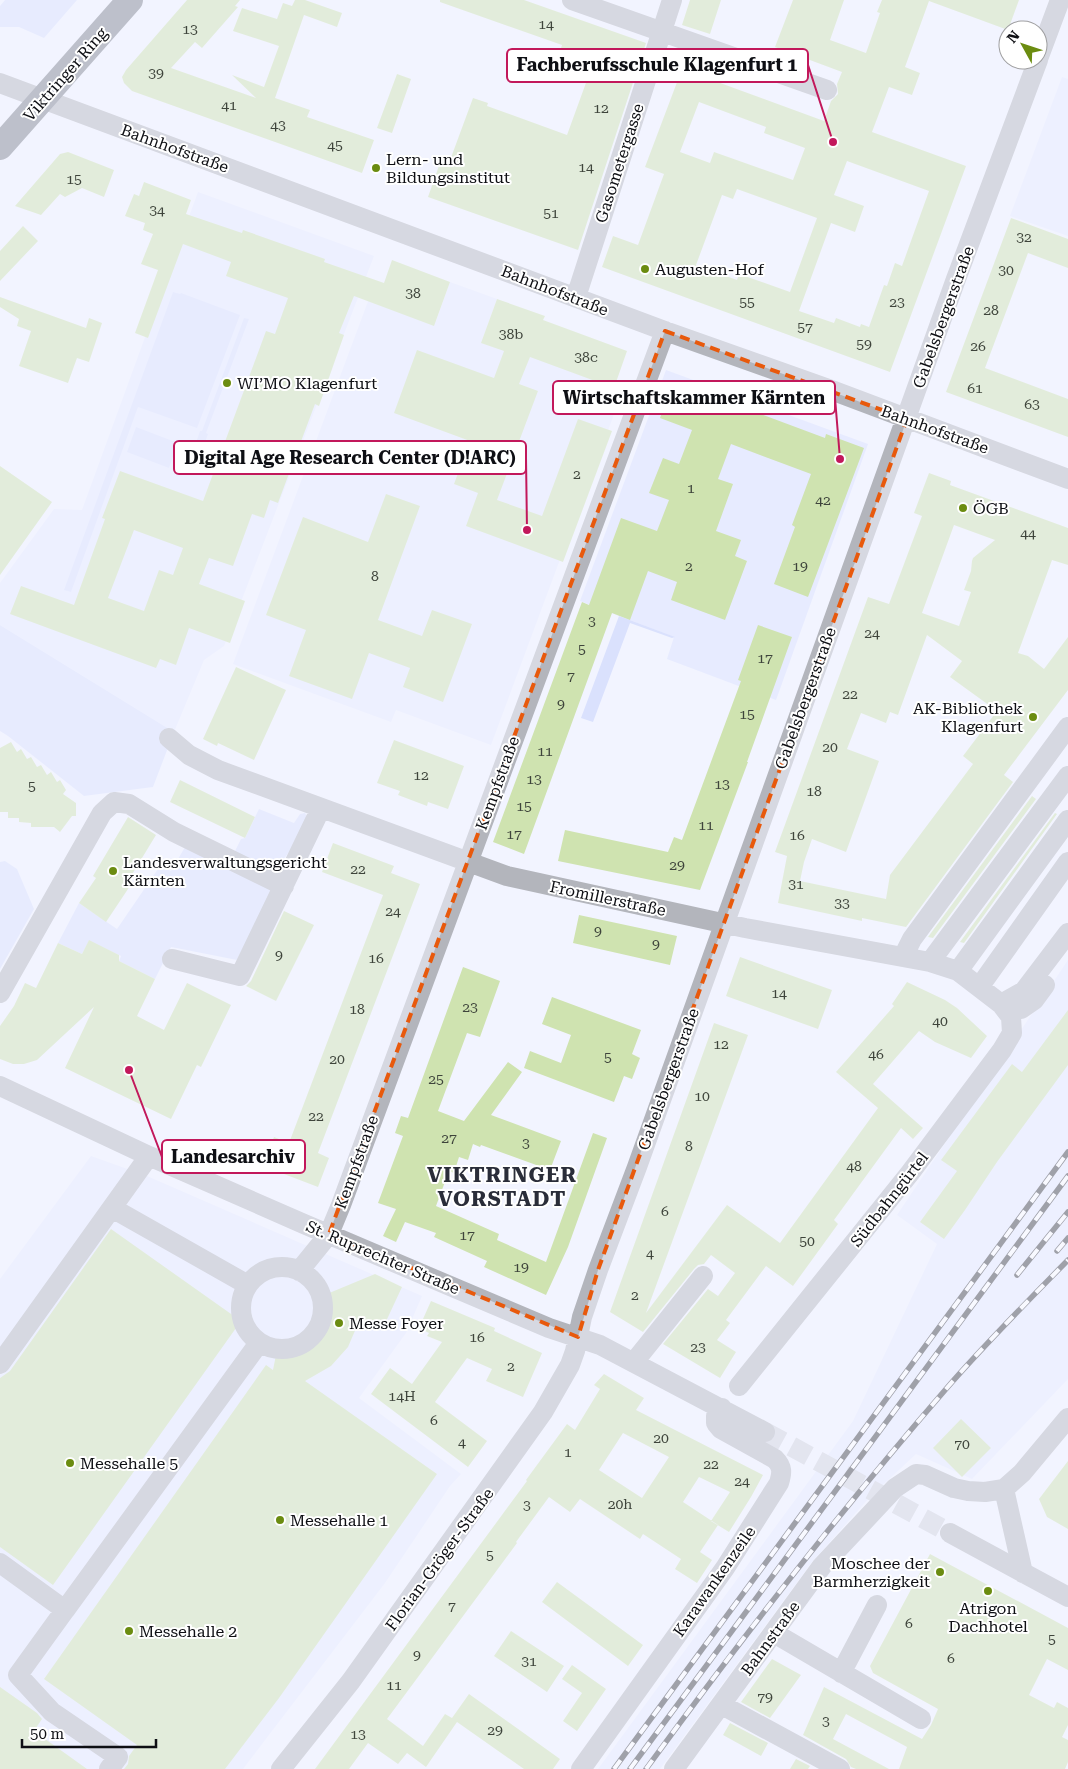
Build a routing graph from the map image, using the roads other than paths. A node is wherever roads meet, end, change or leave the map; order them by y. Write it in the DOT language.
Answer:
graph roads {
  1 [pos="130,0"];
  2 [pos="572,0"];
  3 [pos="672,0"];
  4 [pos="1060,0"];
  5 [pos="1048,32"];
  6 [pos="662,33"];
  7 [pos="1034,70"];
  8 [pos="0,83"];
  9 [pos="827,90"];
  10 [pos="42,100"];
  11 [pos="0,147"];
  12 [pos="576,297"];
  13 [pos="665,331"];
  14 [pos="907,419"];
  15 [pos="1068,478"];
  16 [pos="1068,727"];
  17 [pos="169,738"];
  18 [pos="1068,776"];
  19 [pos="321,808"];
  20 [pos="1068,820"];
  21 [pos="468,862"];
  22 [pos="1068,862"];
  23 [pos="284,886"];
  24 [pos="724,923"];
  25 [pos="1068,933"];
  26 [pos="1068,953"];
  27 [pos="903,957"];
  28 [pos="172,959"];
  29 [pos="930,962"];
  30 [pos="958,971"];
  31 [pos="980,986"];
  32 [pos="0,993"];
  33 [pos="1002,1004"];
  34 [pos="0,1086"];
  35 [pos="149,1156"];
  36 [pos="112,1208"];
  37 [pos="329,1234"];
  38 [pos="299,1271"];
  39 [pos="702,1276"];
  40 [pos="248,1285"];
  41 [pos="578,1337"];
  42 [pos="260,1343"];
  43 [pos="634,1362"];
  44 [pos="0,1364"];
  45 [pos="739,1386"];
  46 [pos="722,1408"];
  47 [pos="1068,1418"];
  48 [pos="765,1432"];
  49 [pos="1004,1489"];
  50 [pos="950,1533"];
  51 [pos="0,1562"];
  52 [pos="1023,1573"];
  53 [pos="1068,1597"];
  54 [pos="877,1605"];
  55 [pos="66,1610"];
  56 [pos="774,1633"];
  57 [pos="841,1674"];
  58 [pos="722,1704"];
  59 [pos="921,1719"];
  60 [pos="109,1769"];
  61 [pos="281,1769"];
  62 [pos="581,1769"];
  63 [pos="674,1769"];
  64 [pos="840,1769"];
  1 -- 10 [label="main road, Viktringer Ring"];
  2 -- 6 [label="street"];
  3 -- 6 [label="street, Gasometergasse"];
  4 -- 5 [label="street, Gabelsbergerstraße"];
  6 -- 9 [label="street"];
  6 -- 12 [label="street, Gasometergasse"];
  7 -- 14 [label="street, Gabelsbergerstraße"];
  8 -- 10 [label="street, Bahnhofstraße"];
  10 -- 11 [label="main road, Viktringer Ring"];
  10 -- 12 [label="street, Bahnhofstraße"];
  12 -- 13 [label="street, Bahnhofstraße"];
  13 -- 14 [label="street, Bahnhofstraße"];
  13 -- 21 [label="street, Kempfstraße"];
  14 -- 15 [label="street, Bahnhofstraße"];
  14 -- 24 [label="street, Gabelsbergerstraße"];
  16 -- 27 [label="street"];
  17 -- 19 [label="street, Fromillerstraße"];
  18 -- 29 [label="street"];
  19 -- 21 [label="street, Fromillerstraße"];
  19 -- 23 [label="street"];
  20 -- 30 [label="street"];
  21 -- 24 [label="street, Fromillerstraße"];
  21 -- 37 [label="street, Kempfstraße"];
  22 -- 31 [label="street"];
  23 -- 28 [label="street"];
  23 -- 32 [label="street"];
  24 -- 27 [label="street, Fromillerstraße"];
  24 -- 41 [label="street, Gabelsbergerstraße"];
  25 -- 33 [label="street"];
  26 -- 33 [label="street"];
  27 -- 29 [label="street, Fromillerstraße"];
  29 -- 30 [label="street, Fromillerstraße"];
  30 -- 31 [label="street, Fromillerstraße"];
  31 -- 33 [label="street, Fromillerstraße"];
  33 -- 45 [label="street, Südbahngürtel"];
  34 -- 35 [label="street, St. Ruprechter Straße"];
  35 -- 36 [label="street"];
  35 -- 37 [label="street, St. Ruprechter Straße"];
  36 -- 40 [label="street"];
  36 -- 44 [label="street"];
  37 -- 38 [label="street, Kempfstraße"];
  37 -- 41 [label="street, St. Ruprechter Straße"];
  38 -- 40 [label="street"];
  38 -- 42 [label="street"];
  39 -- 43 [label="street"];
  40 -- 42 [label="street"];
  41 -- 43 [label="street, St. Ruprechter Straße"];
  41 -- 61 [label="street, Florian-Gröger-Straße"];
  42 -- 55 [label="street"];
  43 -- 46 [label="street, St. Ruprechter Straße"];
  46 -- 48 [label="street, St. Ruprechter Straße"];
  46 -- 62 [label="street, Karawankenzeile"];
  47 -- 49 [label="street"];
  49 -- 52 [label="street"];
  49 -- 56 [label="street, Bahnstraße"];
  50 -- 52 [label="street"];
  51 -- 55 [label="street"];
  52 -- 53 [label="street"];
  54 -- 57 [label="street"];
  55 -- 60 [label="street"];
  56 -- 57 [label="street"];
  56 -- 58 [label="street, Bahnstraße"];
  57 -- 59 [label="street"];
  58 -- 63 [label="street, Bahnstraße"];
  58 -- 64 [label="street"];
}
